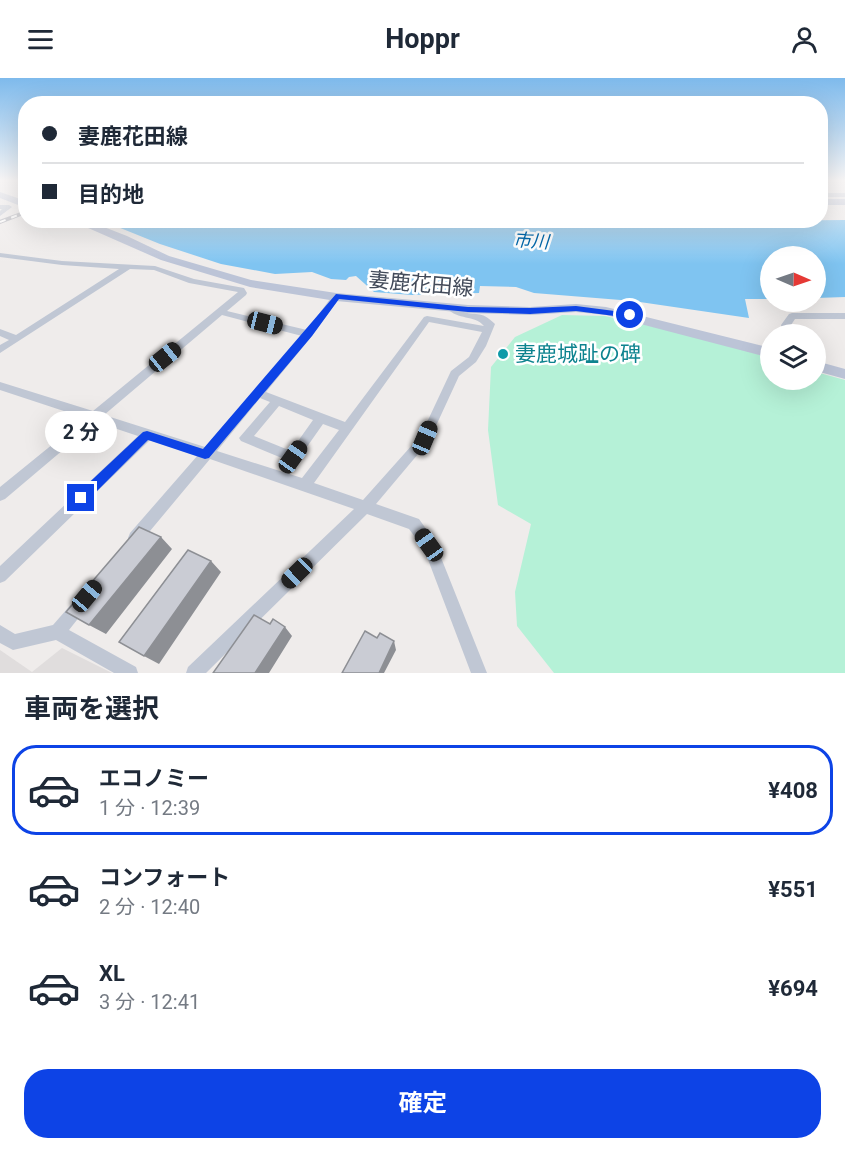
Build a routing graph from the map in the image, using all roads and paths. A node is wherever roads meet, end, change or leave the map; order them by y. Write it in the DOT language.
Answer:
graph roads {
  1 [pos="96,228"];
  2 [pos="0,255"];
  3 [pos="129,266"];
  4 [pos="336,297"];
  5 [pos="452,308"];
  6 [pos="221,312"];
  7 [pos="845,316"];
  8 [pos="787,324"];
  9 [pos="488,330"];
  10 [pos="0,332"];
  11 [pos="309,334"];
  12 [pos="16,339"];
  13 [pos="0,350"];
  14 [pos="760,350"];
  15 [pos="826,369"];
  16 [pos="845,374"];
  17 [pos="0,386"];
  18 [pos="258,393"];
  19 [pos="277,401"];
  20 [pos="92,417"];
  21 [pos="321,418"];
  22 [pos="347,428"];
  23 [pos="147,435"];
  24 [pos="205,454"];
  25 [pos="305,485"];
  26 [pos="0,495"];
  27 [pos="366,506"];
  28 [pos="124,552"];
  29 [pos="0,576"];
  30 [pos="87,596"];
  31 [pos="57,632"];
  32 [pos="0,633"];
  33 [pos="130,673"];
  34 [pos="194,673"];
  35 [pos="479,673"];
  1 -- 4 [label="main road, 妻鹿花田線"];
  2 -- 3 [label="street"];
  3 -- 6 [label="street"];
  3 -- 12 [label="street"];
  4 -- 5 [label="main road, 妻鹿花田線"];
  4 -- 11 [label="street"];
  5 -- 9 [label="street"];
  5 -- 14 [label="main road, 妻鹿花田線"];
  6 -- 11 [label="street"];
  6 -- 20 [label="street"];
  7 -- 8 [label="street"];
  9 -- 22 [label="street"];
  9 -- 27 [label="street"];
  10 -- 12 [label="street"];
  11 -- 18 [label="street"];
  12 -- 13 [label="street"];
  15 -- 16 [label="main road"];
  17 -- 20 [label="street"];
  18 -- 19 [label="street"];
  18 -- 24 [label="street"];
  19 -- 21 [label="street"];
  19 -- 21 [label="street"];
  20 -- 23 [label="street"];
  20 -- 26 [label="street"];
  21 -- 22 [label="street"];
  22 -- 25 [label="street"];
  23 -- 24 [label="street"];
  23 -- 29 [label="street"];
  24 -- 25 [label="street"];
  24 -- 28 [label="street"];
  25 -- 27 [label="street"];
  27 -- 34 [label="street"];
  27 -- 35 [label="street"];
  30 -- 31 [label="street"];
  31 -- 32 [label="street"];
  31 -- 33 [label="street"];
}
